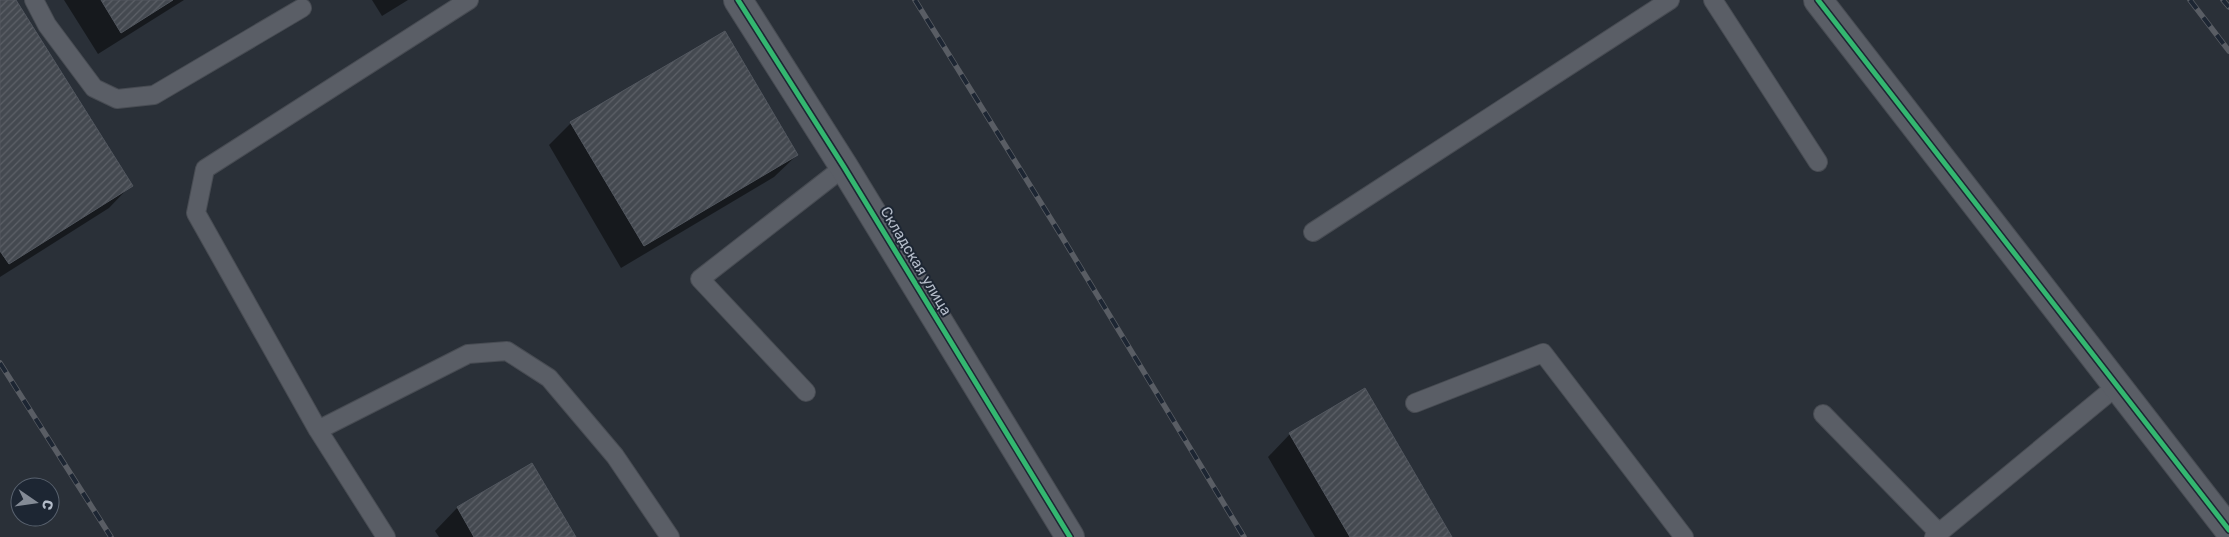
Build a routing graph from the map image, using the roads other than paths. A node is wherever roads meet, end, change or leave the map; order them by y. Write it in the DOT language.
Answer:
graph roads {
  1 [pos="34,0"];
  2 [pos="469,0"];
  3 [pos="738,0"];
  4 [pos="1670,0"];
  5 [pos="1713,0"];
  6 [pos="1818,0"];
  7 [pos="302,8"];
  8 [pos="1818,162"];
  9 [pos="844,167"];
  10 [pos="1314,232"];
  11 [pos="2118,385"];
  12 [pos="806,392"];
  13 [pos="1415,403"];
  14 [pos="1823,414"];
  15 [pos="318,430"];
  16 [pos="2229,530"];
  17 [pos="1937,535"];
  18 [pos="386,537"];
  19 [pos="670,537"];
  20 [pos="1070,537"];
  21 [pos="1684,537"];
  1 -- 7 [label="lane"];
  2 -- 15 [label="lane"];
  3 -- 9 [label="street, Складская улица"];
  4 -- 10 [label="lane"];
  5 -- 8 [label="lane"];
  6 -- 11 [label="street"];
  9 -- 12 [label="lane"];
  9 -- 20 [label="street, Складская улица"];
  11 -- 16 [label="street"];
  11 -- 17 [label="lane"];
  13 -- 21 [label="lane"];
  14 -- 17 [label="lane"];
  15 -- 18 [label="lane"];
  15 -- 19 [label="lane"];
}
